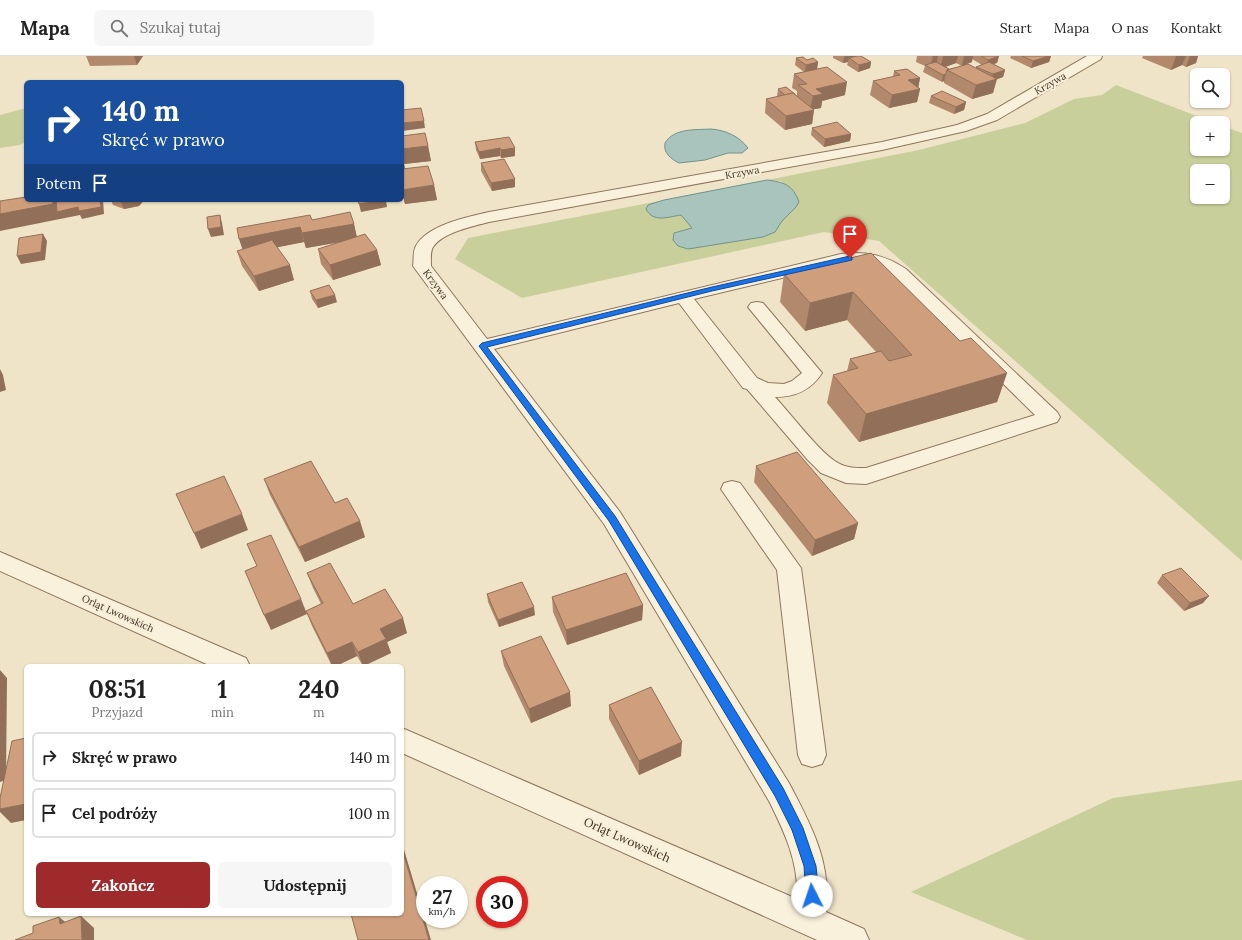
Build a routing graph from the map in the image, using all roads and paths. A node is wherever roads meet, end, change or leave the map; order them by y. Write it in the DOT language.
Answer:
graph roads {
  1 [pos="1096,56"];
  2 [pos="684,296"];
  3 [pos="757,307"];
  4 [pos="482,346"];
  5 [pos="755,386"];
  6 [pos="732,489"];
  7 [pos="0,561"];
  8 [pos="232,664"];
  9 [pos="404,741"];
  10 [pos="812,755"];
  11 [pos="809,921"];
  12 [pos="853,940"];
  1 -- 4 [label="street, Krzywa"];
  2 -- 4 [label="street"];
  2 -- 5 [label="street"];
  2 -- 5 [label="street"];
  3 -- 5 [label="street"];
  4 -- 11 [label="street, Krzywa"];
  6 -- 10 [label="street"];
  7 -- 8 [label="street, Orląt Lwowskich"];
  9 -- 11 [label="street, Orląt Lwowskich"];
  11 -- 12 [label="street, Orląt Lwowskich"];
}
